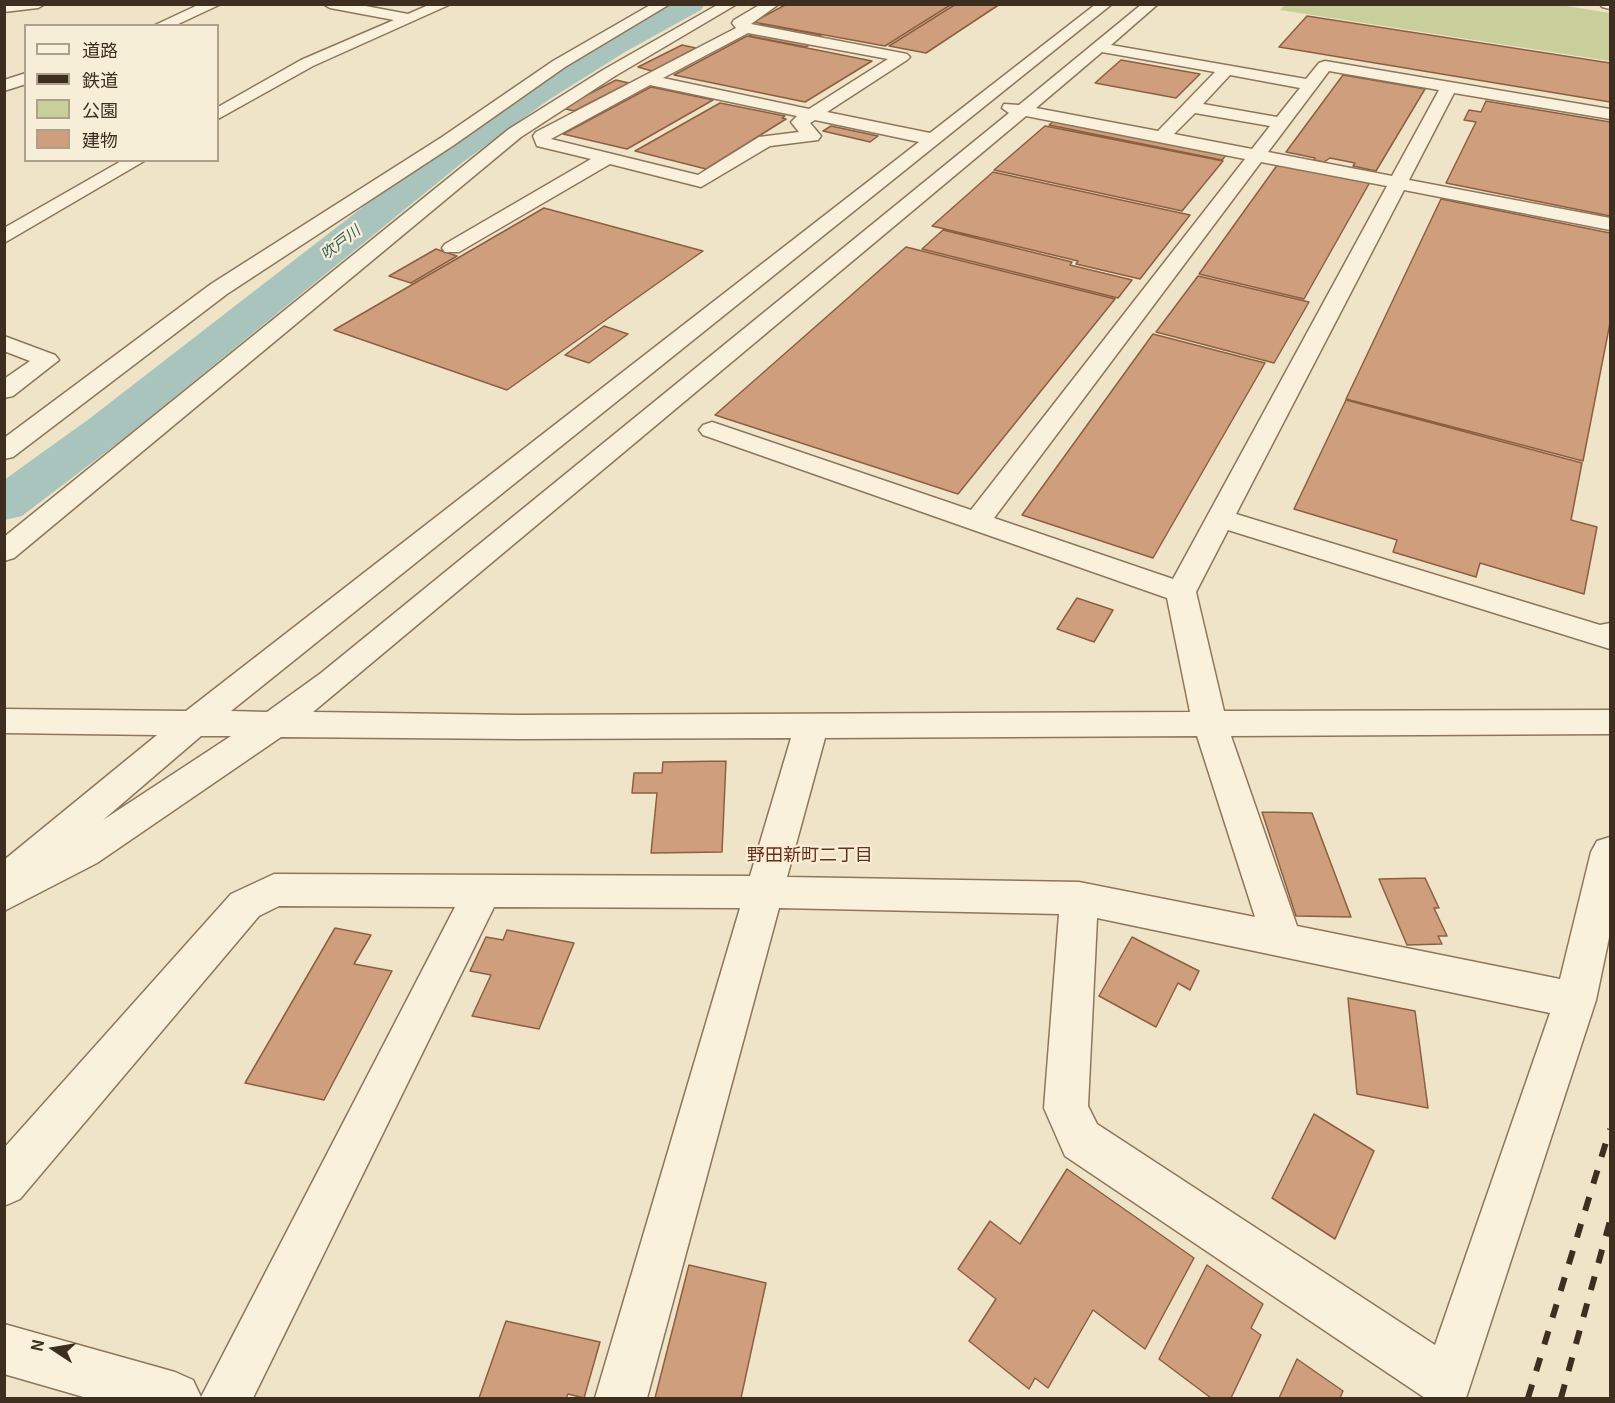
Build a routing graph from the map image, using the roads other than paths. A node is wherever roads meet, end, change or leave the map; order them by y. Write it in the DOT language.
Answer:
graph roads {
  1 [pos="38,4"];
  2 [pos="214,4"];
  3 [pos="330,4"];
  4 [pos="444,4"];
  5 [pos="663,4"];
  6 [pos="730,4"];
  7 [pos="772,4"];
  8 [pos="1105,4"];
  9 [pos="1150,4"];
  10 [pos="4,8"];
  11 [pos="410,19"];
  12 [pos="165,24"];
  13 [pos="746,28"];
  14 [pos="1099,47"];
  15 [pos="1226,70"];
  16 [pos="24,79"];
  17 [pos="647,80"];
  18 [pos="1311,85"];
  19 [pos="4,86"];
  20 [pos="1449,87"];
  21 [pos="979,102"];
  22 [pos="1191,106"];
  23 [pos="220,111"];
  24 [pos="1024,111"];
  25 [pos="813,114"];
  26 [pos="1611,114"];
  27 [pos="1280,123"];
  28 [pos="812,136"];
  29 [pos="1162,137"];
  30 [pos="932,139"];
  31 [pos="833,140"];
  32 [pos="1255,155"];
  33 [pos="607,158"];
  34 [pos="134,162"];
  35 [pos="1397,183"];
  36 [pos="1611,224"];
  37 [pos="4,237"];
  38 [pos="452,248"];
  39 [pos="4,343"];
  40 [pos="4,391"];
  41 [pos="712,430"];
  42 [pos="4,451"];
  43 [pos="1220,518"];
  44 [pos="976,522"];
  45 [pos="4,552"];
  46 [pos="1181,592"];
  47 [pos="1611,633"];
  48 [pos="4,721"];
  49 [pos="195,722"];
  50 [pos="1611,722"];
  51 [pos="273,724"];
  52 [pos="1210,724"];
  53 [pos="812,726"];
  54 [pos="1611,852"];
  55 [pos="4,883"];
  56 [pos="482,892"];
  57 [pos="765,892"];
  58 [pos="4,895"];
  59 [pos="1078,898"];
  60 [pos="1282,939"];
  61 [pos="1575,1000"];
  62 [pos="4,1183"];
  63 [pos="4,1349"];
  64 [pos="175,1398"];
  65 [pos="226,1398"];
  66 [pos="621,1398"];
  1 -- 10 [label="street"];
  2 -- 12 [label="street"];
  3 -- 11 [label="street"];
  4 -- 11 [label="street"];
  5 -- 42 [label="street"];
  6 -- 45 [label="street"];
  7 -- 13 [label="street"];
  8 -- 21 [label="street"];
  9 -- 14 [label="street"];
  11 -- 23 [label="street"];
  13 -- 17 [label="street"];
  13 -- 25 [label="street"];
  14 -- 15 [label="street"];
  14 -- 24 [label="street"];
  15 -- 18 [label="street"];
  15 -- 22 [label="street"];
  16 -- 19 [label="street"];
  17 -- 25 [label="street"];
  17 -- 33 [label="street"];
  18 -- 20 [label="street"];
  18 -- 27 [label="street"];
  20 -- 26 [label="street"];
  20 -- 35 [label="street"];
  21 -- 24 [label="street"];
  21 -- 30 [label="street"];
  22 -- 27 [label="street"];
  22 -- 29 [label="street"];
  24 -- 29 [label="street"];
  24 -- 51 [label="street"];
  25 -- 28 [label="street"];
  25 -- 30 [label="street"];
  27 -- 32 [label="street"];
  28 -- 31 [label="street"];
  28 -- 33 [label="street"];
  29 -- 32 [label="street"];
  30 -- 49 [label="street"];
  32 -- 35 [label="street"];
  32 -- 44 [label="street"];
  33 -- 38 [label="street"];
  34 -- 37 [label="street"];
  35 -- 36 [label="street"];
  35 -- 43 [label="street"];
  39 -- 40 [label="street"];
  41 -- 44 [label="street"];
  43 -- 46 [label="street"];
  43 -- 47 [label="street"];
  44 -- 46 [label="street"];
  46 -- 52 [label="street"];
  48 -- 49 [label="street"];
  49 -- 51 [label="street"];
  49 -- 55 [label="street"];
  50 -- 52 [label="street"];
  51 -- 53 [label="street"];
  51 -- 58 [label="street"];
  52 -- 53 [label="street"];
  52 -- 60 [label="street"];
  53 -- 57 [label="street"];
  54 -- 61 [label="street"];
  56 -- 57 [label="street"];
  56 -- 62 [label="street"];
  56 -- 65 [label="street"];
  57 -- 59 [label="street"];
  57 -- 66 [label="street"];
  59 -- 60 [label="street"];
  59 -- 61 [label="street"];
  60 -- 61 [label="street"];
  63 -- 64 [label="street"];
}
